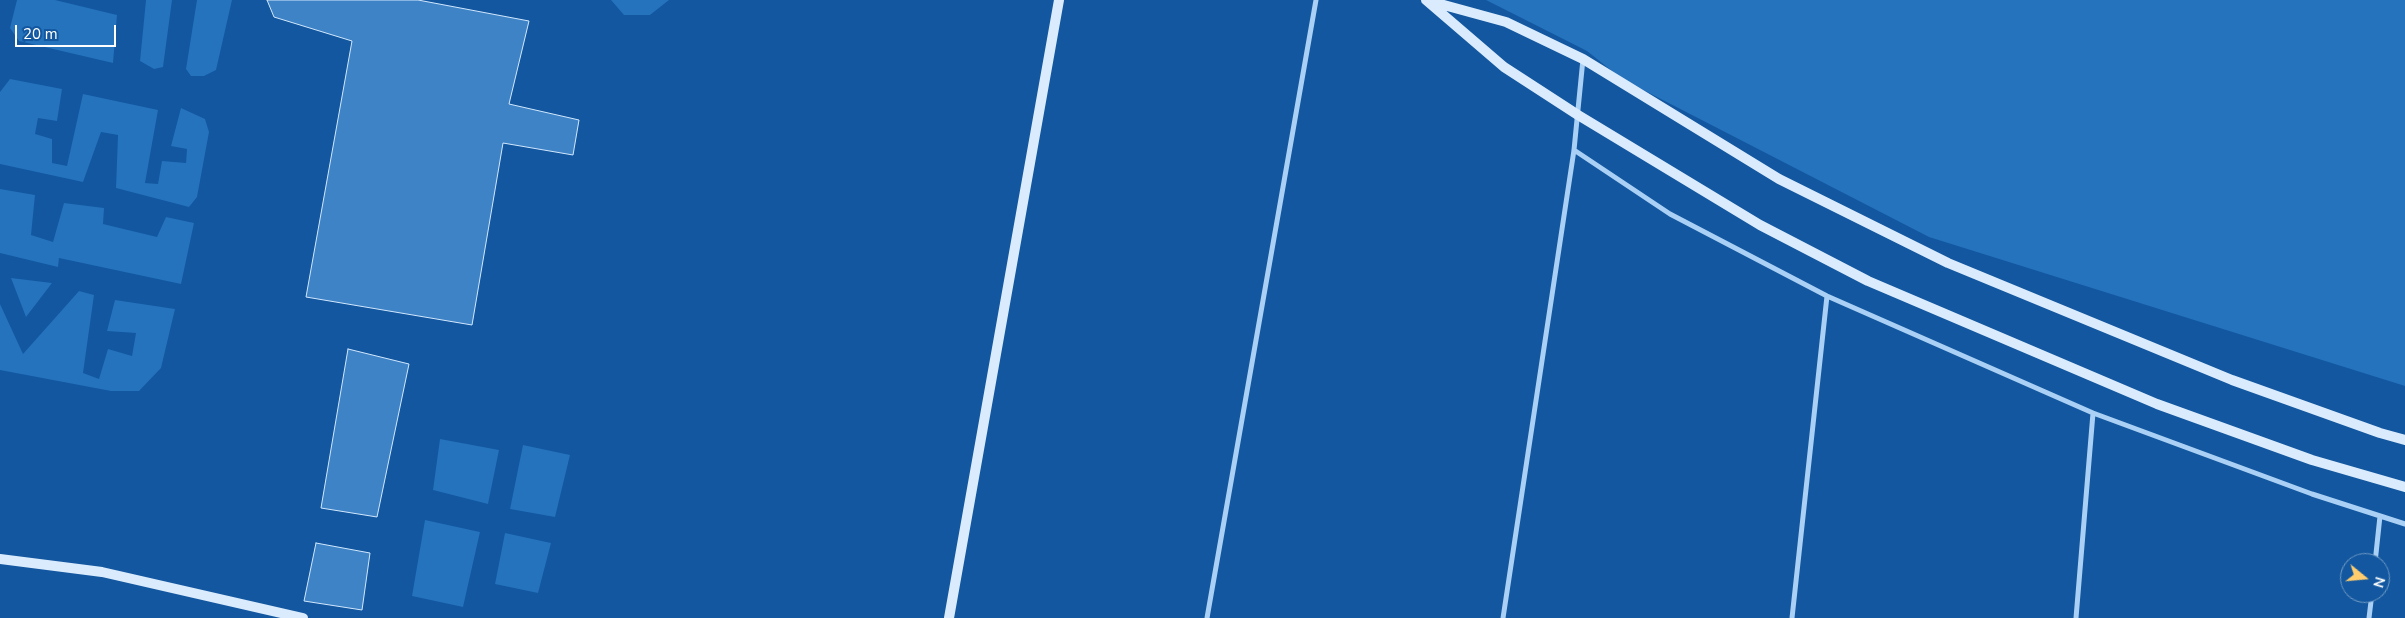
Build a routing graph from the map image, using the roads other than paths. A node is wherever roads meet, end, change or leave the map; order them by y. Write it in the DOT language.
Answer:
graph roads {
  1 [pos="1059,0"];
  2 [pos="1316,0"];
  3 [pos="1426,0"];
  4 [pos="1583,59"];
  5 [pos="1578,115"];
  6 [pos="1574,150"];
  7 [pos="1827,296"];
  8 [pos="2093,413"];
  9 [pos="2405,440"];
  10 [pos="2405,487"];
  11 [pos="2380,516"];
  12 [pos="2405,524"];
  13 [pos="2376,553"];
  14 [pos="0,559"];
  15 [pos="2371,603"];
  16 [pos="302,618"];
  17 [pos="949,618"];
  18 [pos="1208,618"];
  19 [pos="1503,618"];
  20 [pos="1792,618"];
  21 [pos="2076,618"];
  22 [pos="2369,618"];
  1 -- 17 [label="street"];
  2 -- 18 [label="street"];
  3 -- 4 [label="street"];
  3 -- 5 [label="street"];
  4 -- 5 [label="street"];
  4 -- 9 [label="street"];
  5 -- 6 [label="street"];
  5 -- 10 [label="street"];
  6 -- 7 [label="street"];
  6 -- 19 [label="street"];
  7 -- 8 [label="street"];
  7 -- 20 [label="street"];
  8 -- 11 [label="street"];
  8 -- 21 [label="street"];
  11 -- 12 [label="street"];
  11 -- 13 [label="street"];
  14 -- 16 [label="street"];
  15 -- 22 [label="street"];
}
